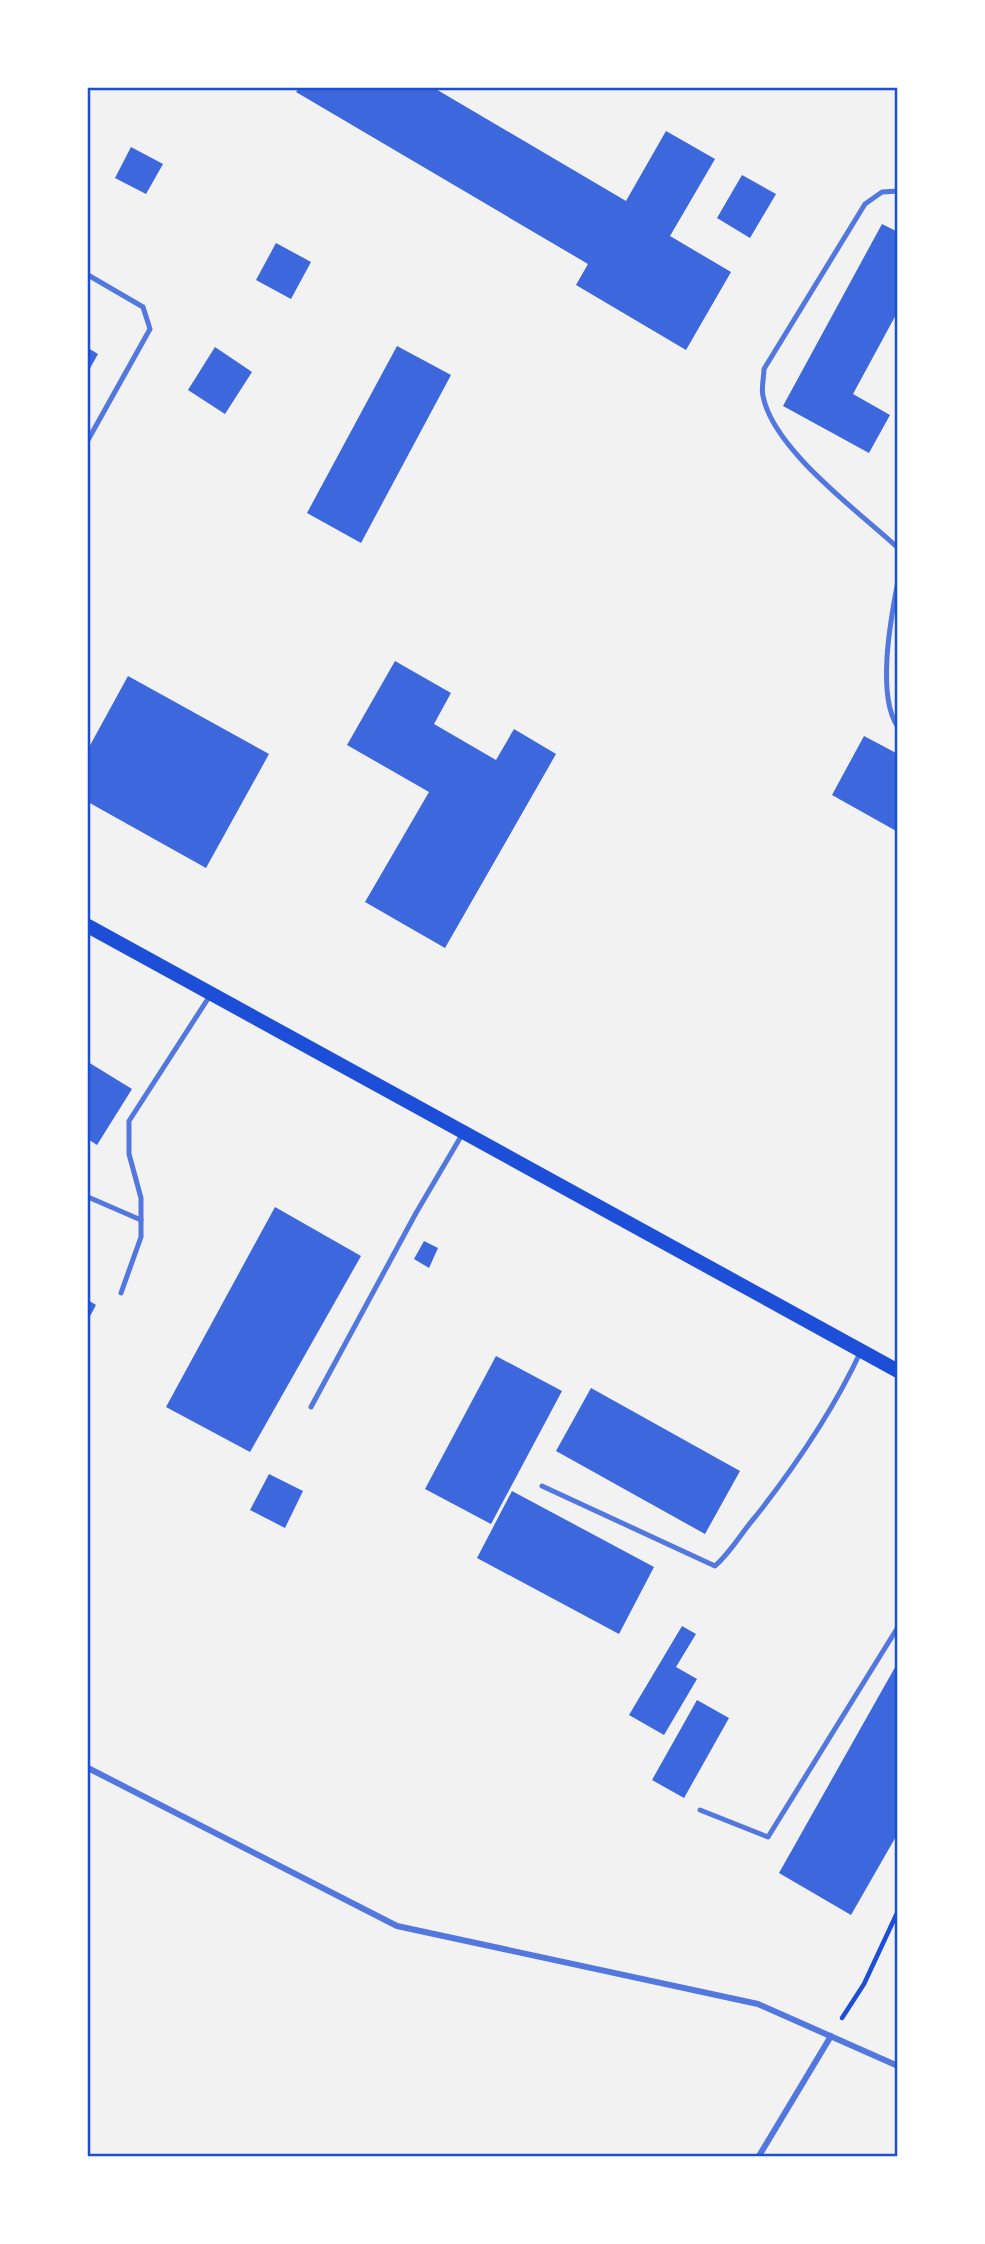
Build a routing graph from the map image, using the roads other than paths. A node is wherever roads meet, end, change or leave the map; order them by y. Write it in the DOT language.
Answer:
graph roads {
  1 [pos="898,191"];
  2 [pos="88,275"];
  3 [pos="88,440"];
  4 [pos="898,548"];
  5 [pos="898,581"];
  6 [pos="898,727"];
  7 [pos="88,926"];
  8 [pos="211,994"];
  9 [pos="463,1133"];
  10 [pos="88,1197"];
  11 [pos="141,1220"];
  12 [pos="121,1293"];
  13 [pos="861,1350"];
  14 [pos="898,1371"];
  15 [pos="311,1407"];
  16 [pos="542,1486"];
  17 [pos="898,1627"];
  18 [pos="88,1768"];
  19 [pos="700,1810"];
  20 [pos="831,2036"];
  21 [pos="898,2066"];
  22 [pos="760,2157"];
  1 -- 4 [label="lane"];
  2 -- 3 [label="lane"];
  5 -- 6 [label="lane"];
  7 -- 8 [label="main road"];
  8 -- 9 [label="main road"];
  8 -- 11 [label="lane"];
  9 -- 13 [label="main road"];
  9 -- 15 [label="lane"];
  10 -- 11 [label="lane"];
  11 -- 12 [label="lane"];
  13 -- 14 [label="main road"];
  13 -- 16 [label="lane"];
  17 -- 19 [label="lane"];
  18 -- 20 [label="street"];
  20 -- 21 [label="street"];
  20 -- 22 [label="street"];
}
